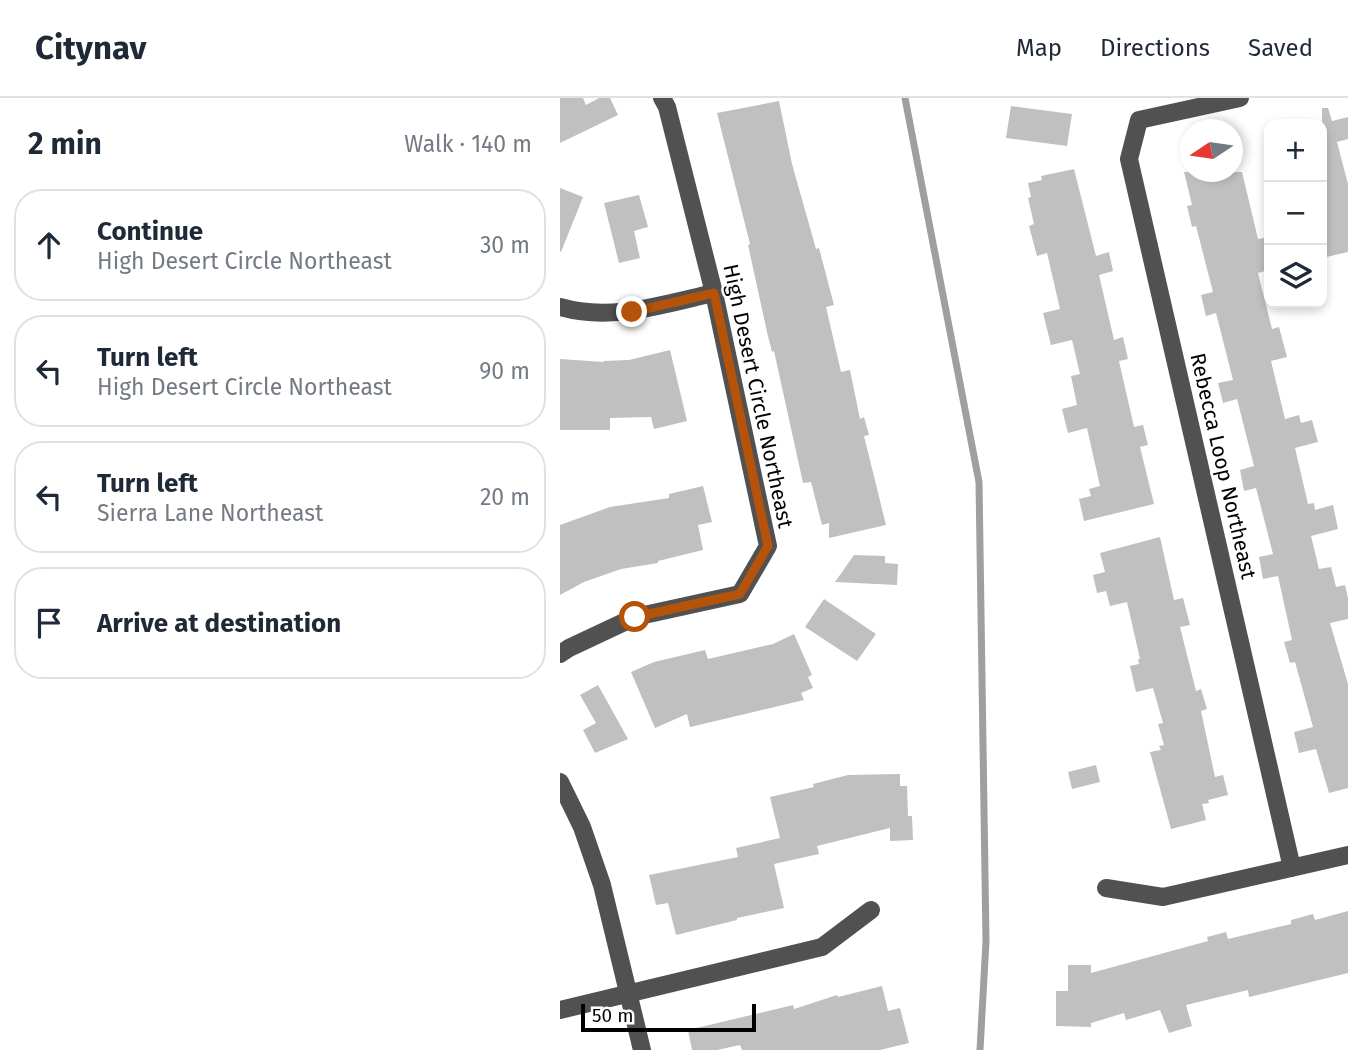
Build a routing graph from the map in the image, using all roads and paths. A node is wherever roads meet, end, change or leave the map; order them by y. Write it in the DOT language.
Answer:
graph roads {
  1 [pos="662,98"];
  2 [pos="1240,98"];
  3 [pos="714,293"];
  4 [pos="560,307"];
  5 [pos="560,654"];
  6 [pos="560,782"];
  7 [pos="1348,855"];
  8 [pos="1292,868"];
  9 [pos="1106,888"];
  10 [pos="871,909"];
  11 [pos="628,994"];
  12 [pos="560,1010"];
  13 [pos="642,1050"];
  1 -- 3 [label="street, High Desert Circle Northeast"];
  2 -- 8 [label="street, Rebecca Loop Northeast"];
  3 -- 4 [label="street"];
  3 -- 5 [label="street, High Desert Circle Northeast"];
  6 -- 11 [label="street"];
  7 -- 8 [label="street"];
  8 -- 9 [label="street"];
  10 -- 11 [label="street"];
  11 -- 12 [label="street"];
  11 -- 13 [label="street"];
}
